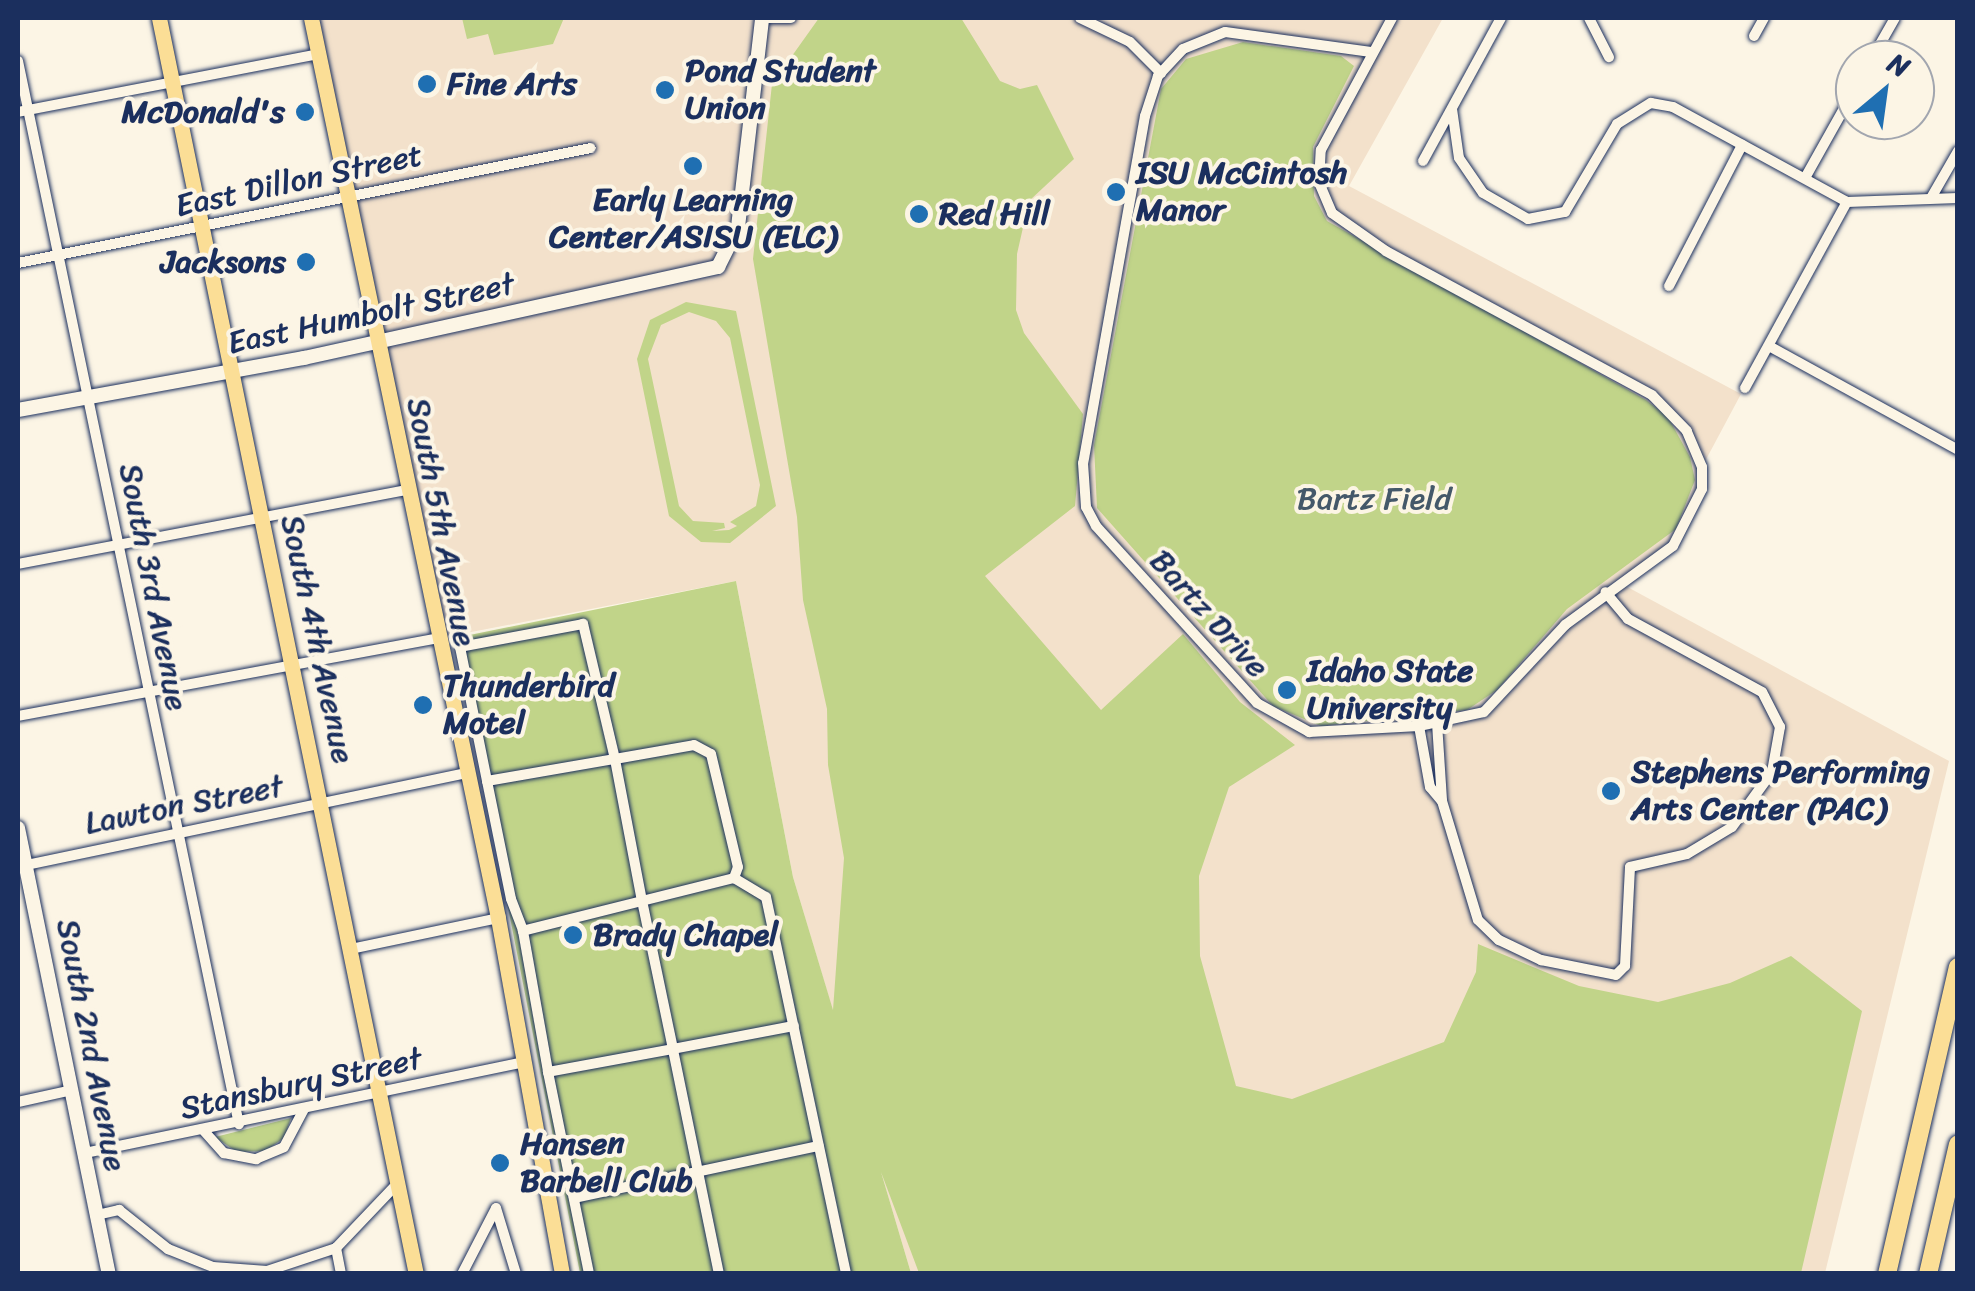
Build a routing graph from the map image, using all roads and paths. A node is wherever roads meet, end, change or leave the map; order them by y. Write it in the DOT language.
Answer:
graph roads {
  1 [pos="159,18"];
  2 [pos="311,18"];
  3 [pos="764,18"];
  4 [pos="791,18"];
  5 [pos="1080,18"];
  6 [pos="1392,18"];
  7 [pos="1501,18"];
  8 [pos="1590,18"];
  9 [pos="1764,18"];
  10 [pos="1895,18"];
  11 [pos="1754,36"];
  12 [pos="1882,40"];
  13 [pos="1371,52"];
  14 [pos="318,54"];
  15 [pos="1608,57"];
  16 [pos="18,61"];
  17 [pos="1161,73"];
  18 [pos="173,82"];
  19 [pos="1452,109"];
  20 [pos="22,111"];
  21 [pos="1835,125"];
  22 [pos="1742,145"];
  23 [pos="591,148"];
  24 [pos="1958,150"];
  25 [pos="1423,160"];
  26 [pos="1805,178"];
  27 [pos="1931,198"];
  28 [pos="1958,198"];
  29 [pos="348,200"];
  30 [pos="1847,202"];
  31 [pos="202,228"];
  32 [pos="56,255"];
  33 [pos="18,263"];
  34 [pos="1668,286"];
  35 [pos="377,339"];
  36 [pos="1769,346"];
  37 [pos="232,372"];
  38 [pos="1745,388"];
  39 [pos="91,397"];
  40 [pos="18,410"];
  41 [pos="1958,450"];
  42 [pos="406,490"];
  43 [pos="262,518"];
  44 [pos="119,545"];
  45 [pos="18,564"];
  46 [pos="1604,592"];
  47 [pos="435,639"];
  48 [pos="295,664"];
  49 [pos="147,690"];
  50 [pos="18,716"];
  51 [pos="1437,723"];
  52 [pos="1420,726"];
  53 [pos="614,759"];
  54 [pos="468,773"];
  55 [pos="487,781"];
  56 [pos="1442,801"];
  57 [pos="324,802"];
  58 [pos="176,832"];
  59 [pos="18,833"];
  60 [pos="26,864"];
  61 [pos="734,878"];
  62 [pos="642,901"];
  63 [pos="498,918"];
  64 [pos="523,931"];
  65 [pos="355,948"];
  66 [pos="1958,967"];
  67 [pos="794,1026"];
  68 [pos="673,1049"];
  69 [pos="526,1062"];
  70 [pos="548,1072"];
  71 [pos="72,1090"];
  72 [pos="381,1094"];
  73 [pos="18,1102"];
  74 [pos="304,1110"];
  75 [pos="239,1124"];
  76 [pos="204,1131"];
  77 [pos="1958,1144"];
  78 [pos="819,1146"];
  79 [pos="85,1153"];
  80 [pos="699,1172"];
  81 [pos="397,1184"];
  82 [pos="574,1198"];
  83 [pos="97,1215"];
  84 [pos="336,1248"];
  85 [pos="267,1272"];
  86 [pos="109,1274"];
  87 [pos="341,1274"];
  88 [pos="416,1274"];
  89 [pos="462,1274"];
  90 [pos="516,1274"];
  91 [pos="562,1274"];
  92 [pos="589,1274"];
  93 [pos="719,1274"];
  94 [pos="846,1274"];
  95 [pos="1887,1274"];
  96 [pos="1928,1274"];
  1 -- 18 [label="main road, South 4th Avenue"];
  2 -- 14 [label="main road, South 5th Avenue"];
  3 -- 4 [label="street"];
  3 -- 35 [label="street, East Humbolt Street"];
  5 -- 17 [label="street"];
  6 -- 13 [label="street, Bartz Drive"];
  7 -- 19 [label="street"];
  8 -- 15 [label="street"];
  9 -- 11 [label="street"];
  10 -- 12 [label="street"];
  13 -- 17 [label="street"];
  13 -- 46 [label="street, Bartz Drive"];
  14 -- 18 [label="street"];
  14 -- 29 [label="main road, South 5th Avenue"];
  16 -- 20 [label="street, South 3rd Avenue"];
  17 -- 52 [label="street, Bartz Drive"];
  18 -- 20 [label="street"];
  18 -- 31 [label="main road, South 4th Avenue"];
  19 -- 22 [label="street"];
  19 -- 25 [label="street"];
  20 -- 32 [label="street, South 3rd Avenue"];
  21 -- 26 [label="street"];
  22 -- 26 [label="street"];
  22 -- 34 [label="street"];
  23 -- 29 [label="street, East Dillon Street"];
  24 -- 27 [label="street"];
  26 -- 30 [label="street"];
  27 -- 28 [label="street"];
  27 -- 30 [label="street"];
  29 -- 31 [label="street, East Dillon Street"];
  29 -- 35 [label="main road, South 5th Avenue"];
  30 -- 36 [label="street"];
  31 -- 32 [label="street, East Dillon Street"];
  31 -- 37 [label="main road, South 4th Avenue"];
  32 -- 33 [label="street, East Dillon Street"];
  32 -- 39 [label="street, South 3rd Avenue"];
  35 -- 37 [label="street, East Humbolt Street"];
  35 -- 42 [label="main road, South 5th Avenue"];
  36 -- 38 [label="street"];
  36 -- 41 [label="street"];
  37 -- 39 [label="street, East Humbolt Street"];
  37 -- 43 [label="main road, South 4th Avenue"];
  39 -- 40 [label="street, East Humbolt Street"];
  39 -- 44 [label="street, South 3rd Avenue"];
  42 -- 43 [label="street"];
  42 -- 47 [label="main road, South 5th Avenue"];
  43 -- 44 [label="street"];
  43 -- 48 [label="main road, South 4th Avenue"];
  44 -- 45 [label="street"];
  44 -- 49 [label="street, South 3rd Avenue"];
  46 -- 51 [label="street, Bartz Drive"];
  46 -- 56 [label="street"];
  47 -- 48 [label="street"];
  47 -- 54 [label="main road, South 5th Avenue"];
  48 -- 49 [label="street"];
  48 -- 57 [label="main road, South 4th Avenue"];
  49 -- 50 [label="street"];
  49 -- 58 [label="street, South 3rd Avenue"];
  51 -- 52 [label="street, Bartz Drive"];
  51 -- 56 [label="street"];
  52 -- 56 [label="street"];
  53 -- 55 [label="street"];
  53 -- 55 [label="street"];
  53 -- 61 [label="street"];
  53 -- 62 [label="street"];
  54 -- 57 [label="street, Lawton Street"];
  54 -- 63 [label="main road, South 5th Avenue"];
  55 -- 64 [label="street"];
  57 -- 58 [label="street, Lawton Street"];
  57 -- 65 [label="main road, South 4th Avenue"];
  58 -- 60 [label="street, Lawton Street"];
  58 -- 75 [label="street, South 3rd Avenue"];
  59 -- 60 [label="street, South 2nd Avenue"];
  60 -- 71 [label="street, South 2nd Avenue"];
  61 -- 62 [label="street"];
  61 -- 67 [label="street"];
  62 -- 64 [label="street"];
  62 -- 68 [label="street"];
  63 -- 65 [label="street"];
  63 -- 69 [label="main road, South 5th Avenue"];
  64 -- 70 [label="street"];
  65 -- 72 [label="main road, South 4th Avenue"];
  66 -- 95 [label="highway"];
  67 -- 68 [label="street"];
  67 -- 78 [label="street"];
  68 -- 70 [label="street"];
  68 -- 80 [label="street"];
  69 -- 72 [label="street, Stansbury Street"];
  69 -- 91 [label="main road, South 5th Avenue"];
  70 -- 82 [label="street"];
  71 -- 73 [label="street"];
  71 -- 79 [label="street, South 2nd Avenue"];
  72 -- 74 [label="street, Stansbury Street"];
  72 -- 81 [label="main road, South 4th Avenue"];
  74 -- 75 [label="street, Stansbury Street"];
  74 -- 76 [label="street"];
  75 -- 76 [label="street, Stansbury Street"];
  76 -- 79 [label="street, Stansbury Street"];
  77 -- 96 [label="highway"];
  78 -- 80 [label="street"];
  78 -- 94 [label="street"];
  79 -- 83 [label="street, South 2nd Avenue"];
  80 -- 82 [label="street"];
  80 -- 93 [label="street"];
  81 -- 84 [label="street"];
  81 -- 88 [label="main road, South 4th Avenue"];
  82 -- 92 [label="street"];
  83 -- 85 [label="street"];
  83 -- 86 [label="street, South 2nd Avenue"];
  84 -- 85 [label="street"];
  84 -- 87 [label="street"];
  89 -- 90 [label="street"];
}
